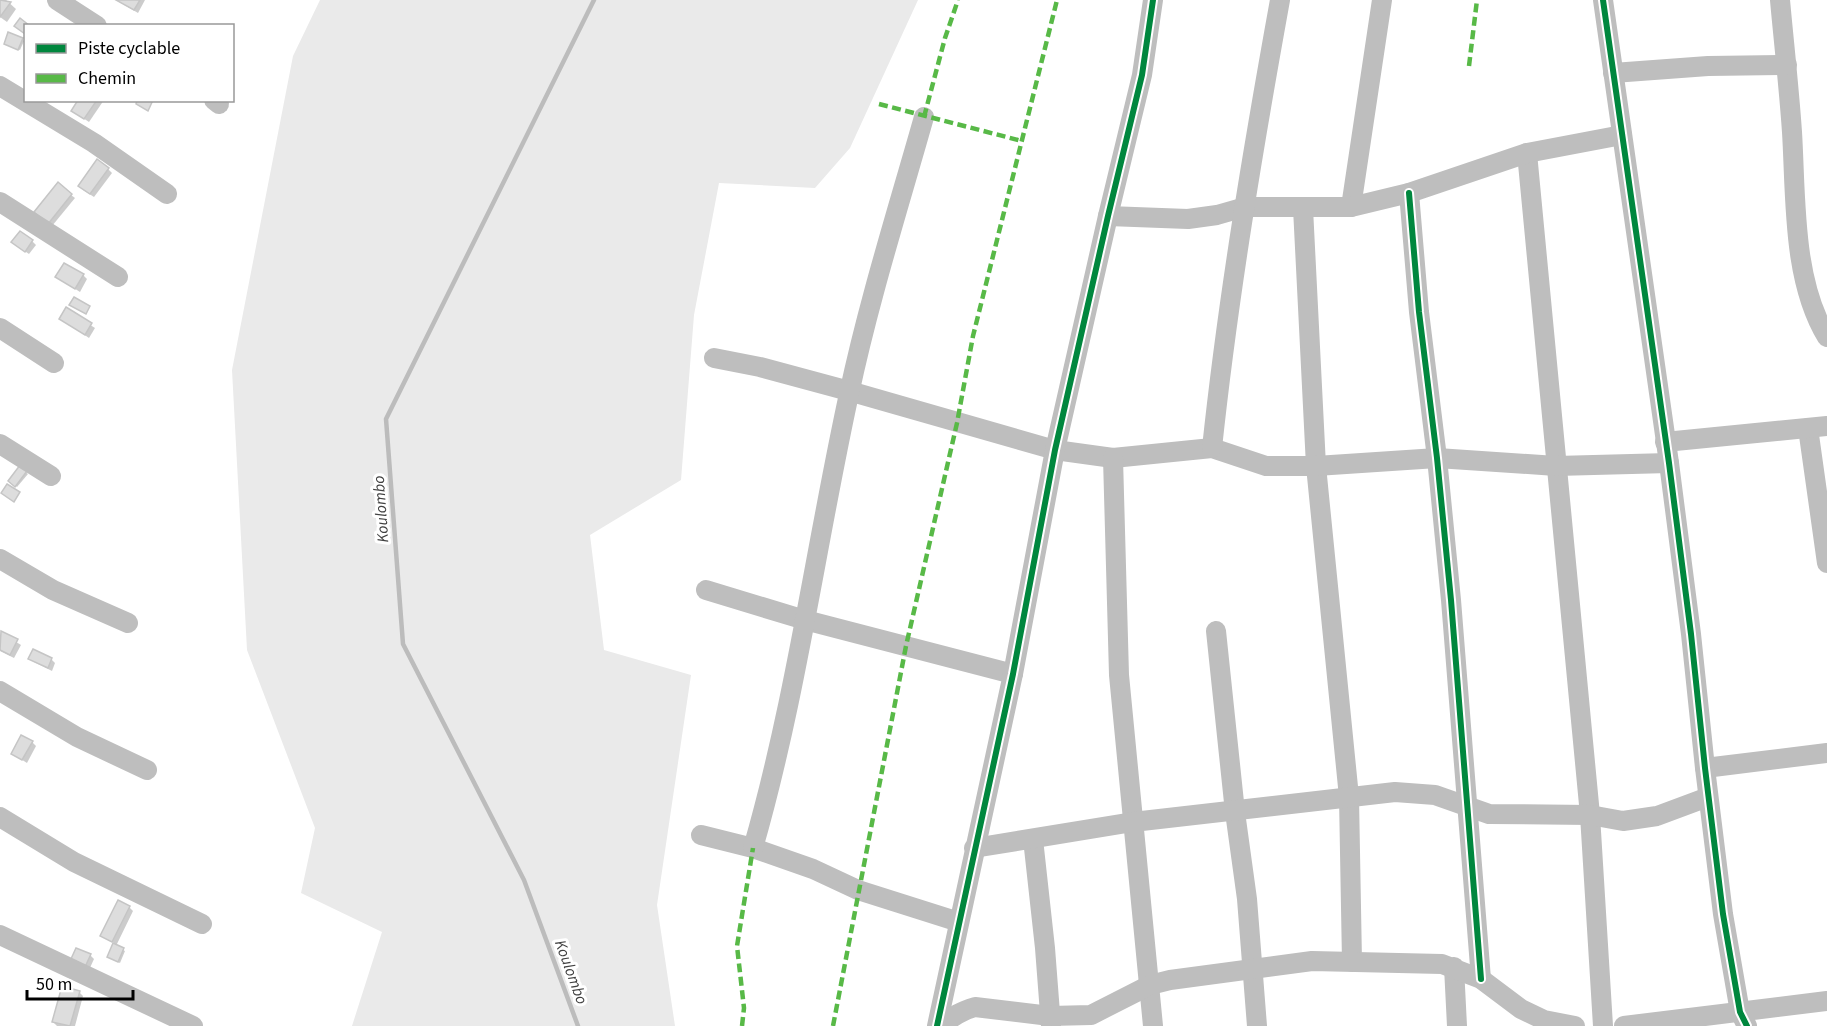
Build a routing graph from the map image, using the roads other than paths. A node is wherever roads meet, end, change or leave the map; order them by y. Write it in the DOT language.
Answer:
graph roads {
  1 [pos="57,0"];
  2 [pos="1153,0"];
  3 [pos="1280,0"];
  4 [pos="1382,0"];
  5 [pos="1603,0"];
  6 [pos="1779,0"];
  7 [pos="94,24"];
  8 [pos="1787,65"];
  9 [pos="1613,73"];
  10 [pos="0,86"];
  11 [pos="24,101"];
  12 [pos="26,102"];
  13 [pos="924,117"];
  14 [pos="1622,135"];
  15 [pos="1527,153"];
  16 [pos="1409,193"];
  17 [pos="167,194"];
  18 [pos="0,202"];
  19 [pos="1245,207"];
  20 [pos="1351,207"];
  21 [pos="1304,208"];
  22 [pos="1108,216"];
  23 [pos="118,277"];
  24 [pos="0,328"];
  25 [pos="1827,337"];
  26 [pos="714,358"];
  27 [pos="54,363"];
  28 [pos="849,391"];
  29 [pos="1817,427"];
  30 [pos="1665,442"];
  31 [pos="0,444"];
  32 [pos="1212,448"];
  33 [pos="1055,450"];
  34 [pos="1113,458"];
  35 [pos="1437,458"];
  36 [pos="1669,463"];
  37 [pos="1317,466"];
  38 [pos="1556,466"];
  39 [pos="51,476"];
  40 [pos="0,559"];
  41 [pos="1827,563"];
  42 [pos="706,591"];
  43 [pos="805,620"];
  44 [pos="128,623"];
  45 [pos="1216,631"];
  46 [pos="1013,674"];
  47 [pos="0,691"];
  48 [pos="1827,753"];
  49 [pos="1705,768"];
  50 [pos="147,770"];
  51 [pos="1349,797"];
  52 [pos="1708,797"];
  53 [pos="1468,806"];
  54 [pos="1235,812"];
  55 [pos="1590,815"];
  56 [pos="0,817"];
  57 [pos="1133,822"];
  58 [pos="700,836"];
  59 [pos="1033,838"];
  60 [pos="753,848"];
  61 [pos="974,848"];
  62 [pos="959,922"];
  63 [pos="202,924"];
  64 [pos="0,935"];
  65 [pos="1352,962"];
  66 [pos="1454,967"];
  67 [pos="1252,969"];
  68 [pos="1481,980"];
  69 [pos="1150,985"];
  70 [pos="1827,1001"];
  71 [pos="1743,1019"];
  72 [pos="1050,1021"];
  73 [pos="193,1026"];
  74 [pos="937,1026"];
  75 [pos="942,1026"];
  76 [pos="1153,1026"];
  77 [pos="1257,1026"];
  78 [pos="1458,1026"];
  79 [pos="1575,1026"];
  80 [pos="1603,1026"];
  81 [pos="1624,1026"];
  1 -- 7 [label="street"];
  2 -- 22 [label="street"];
  3 -- 19 [label="street"];
  4 -- 20 [label="street"];
  5 -- 9 [label="street"];
  6 -- 8 [label="street"];
  8 -- 9 [label="street"];
  8 -- 25 [label="street"];
  9 -- 14 [label="street"];
  10 -- 11 [label="street"];
  12 -- 17 [label="street"];
  13 -- 28 [label="street"];
  14 -- 15 [label="street"];
  14 -- 30 [label="street"];
  15 -- 16 [label="street"];
  15 -- 38 [label="street"];
  16 -- 20 [label="street"];
  16 -- 35 [label="street"];
  18 -- 23 [label="street"];
  19 -- 21 [label="street"];
  19 -- 22 [label="street"];
  19 -- 32 [label="street"];
  20 -- 21 [label="street"];
  21 -- 37 [label="street"];
  22 -- 33 [label="street"];
  24 -- 27 [label="street"];
  26 -- 28 [label="street"];
  28 -- 33 [label="street"];
  28 -- 43 [label="street"];
  29 -- 30 [label="street"];
  29 -- 41 [label="street"];
  30 -- 36 [label="street"];
  31 -- 39 [label="street"];
  32 -- 34 [label="street"];
  32 -- 37 [label="street"];
  33 -- 34 [label="street"];
  33 -- 46 [label="street"];
  34 -- 57 [label="street"];
  35 -- 37 [label="street"];
  35 -- 38 [label="street"];
  35 -- 53 [label="street"];
  36 -- 38 [label="street"];
  36 -- 49 [label="street"];
  37 -- 51 [label="street"];
  38 -- 55 [label="street"];
  40 -- 44 [label="street"];
  42 -- 43 [label="street"];
  43 -- 46 [label="street"];
  43 -- 60 [label="street"];
  45 -- 54 [label="street"];
  46 -- 61 [label="street"];
  47 -- 50 [label="street"];
  48 -- 49 [label="street"];
  49 -- 52 [label="street"];
  51 -- 53 [label="street"];
  51 -- 54 [label="street"];
  51 -- 65 [label="street"];
  52 -- 55 [label="street"];
  52 -- 71 [label="street"];
  53 -- 55 [label="street"];
  53 -- 68 [label="street"];
  54 -- 57 [label="street"];
  54 -- 67 [label="street"];
  55 -- 80 [label="street"];
  56 -- 63 [label="street"];
  57 -- 59 [label="street"];
  57 -- 69 [label="street"];
  58 -- 60 [label="street"];
  59 -- 61 [label="street"];
  59 -- 72 [label="street"];
  60 -- 62 [label="street"];
  61 -- 62 [label="street"];
  62 -- 74 [label="street"];
  64 -- 73 [label="street"];
  65 -- 66 [label="street"];
  65 -- 67 [label="street"];
  66 -- 68 [label="street"];
  66 -- 78 [label="street"];
  67 -- 69 [label="street"];
  67 -- 77 [label="street"];
  68 -- 79 [label="street"];
  69 -- 72 [label="street"];
  69 -- 76 [label="street"];
  70 -- 71 [label="street"];
  71 -- 81 [label="street"];
  72 -- 75 [label="street"];
}
